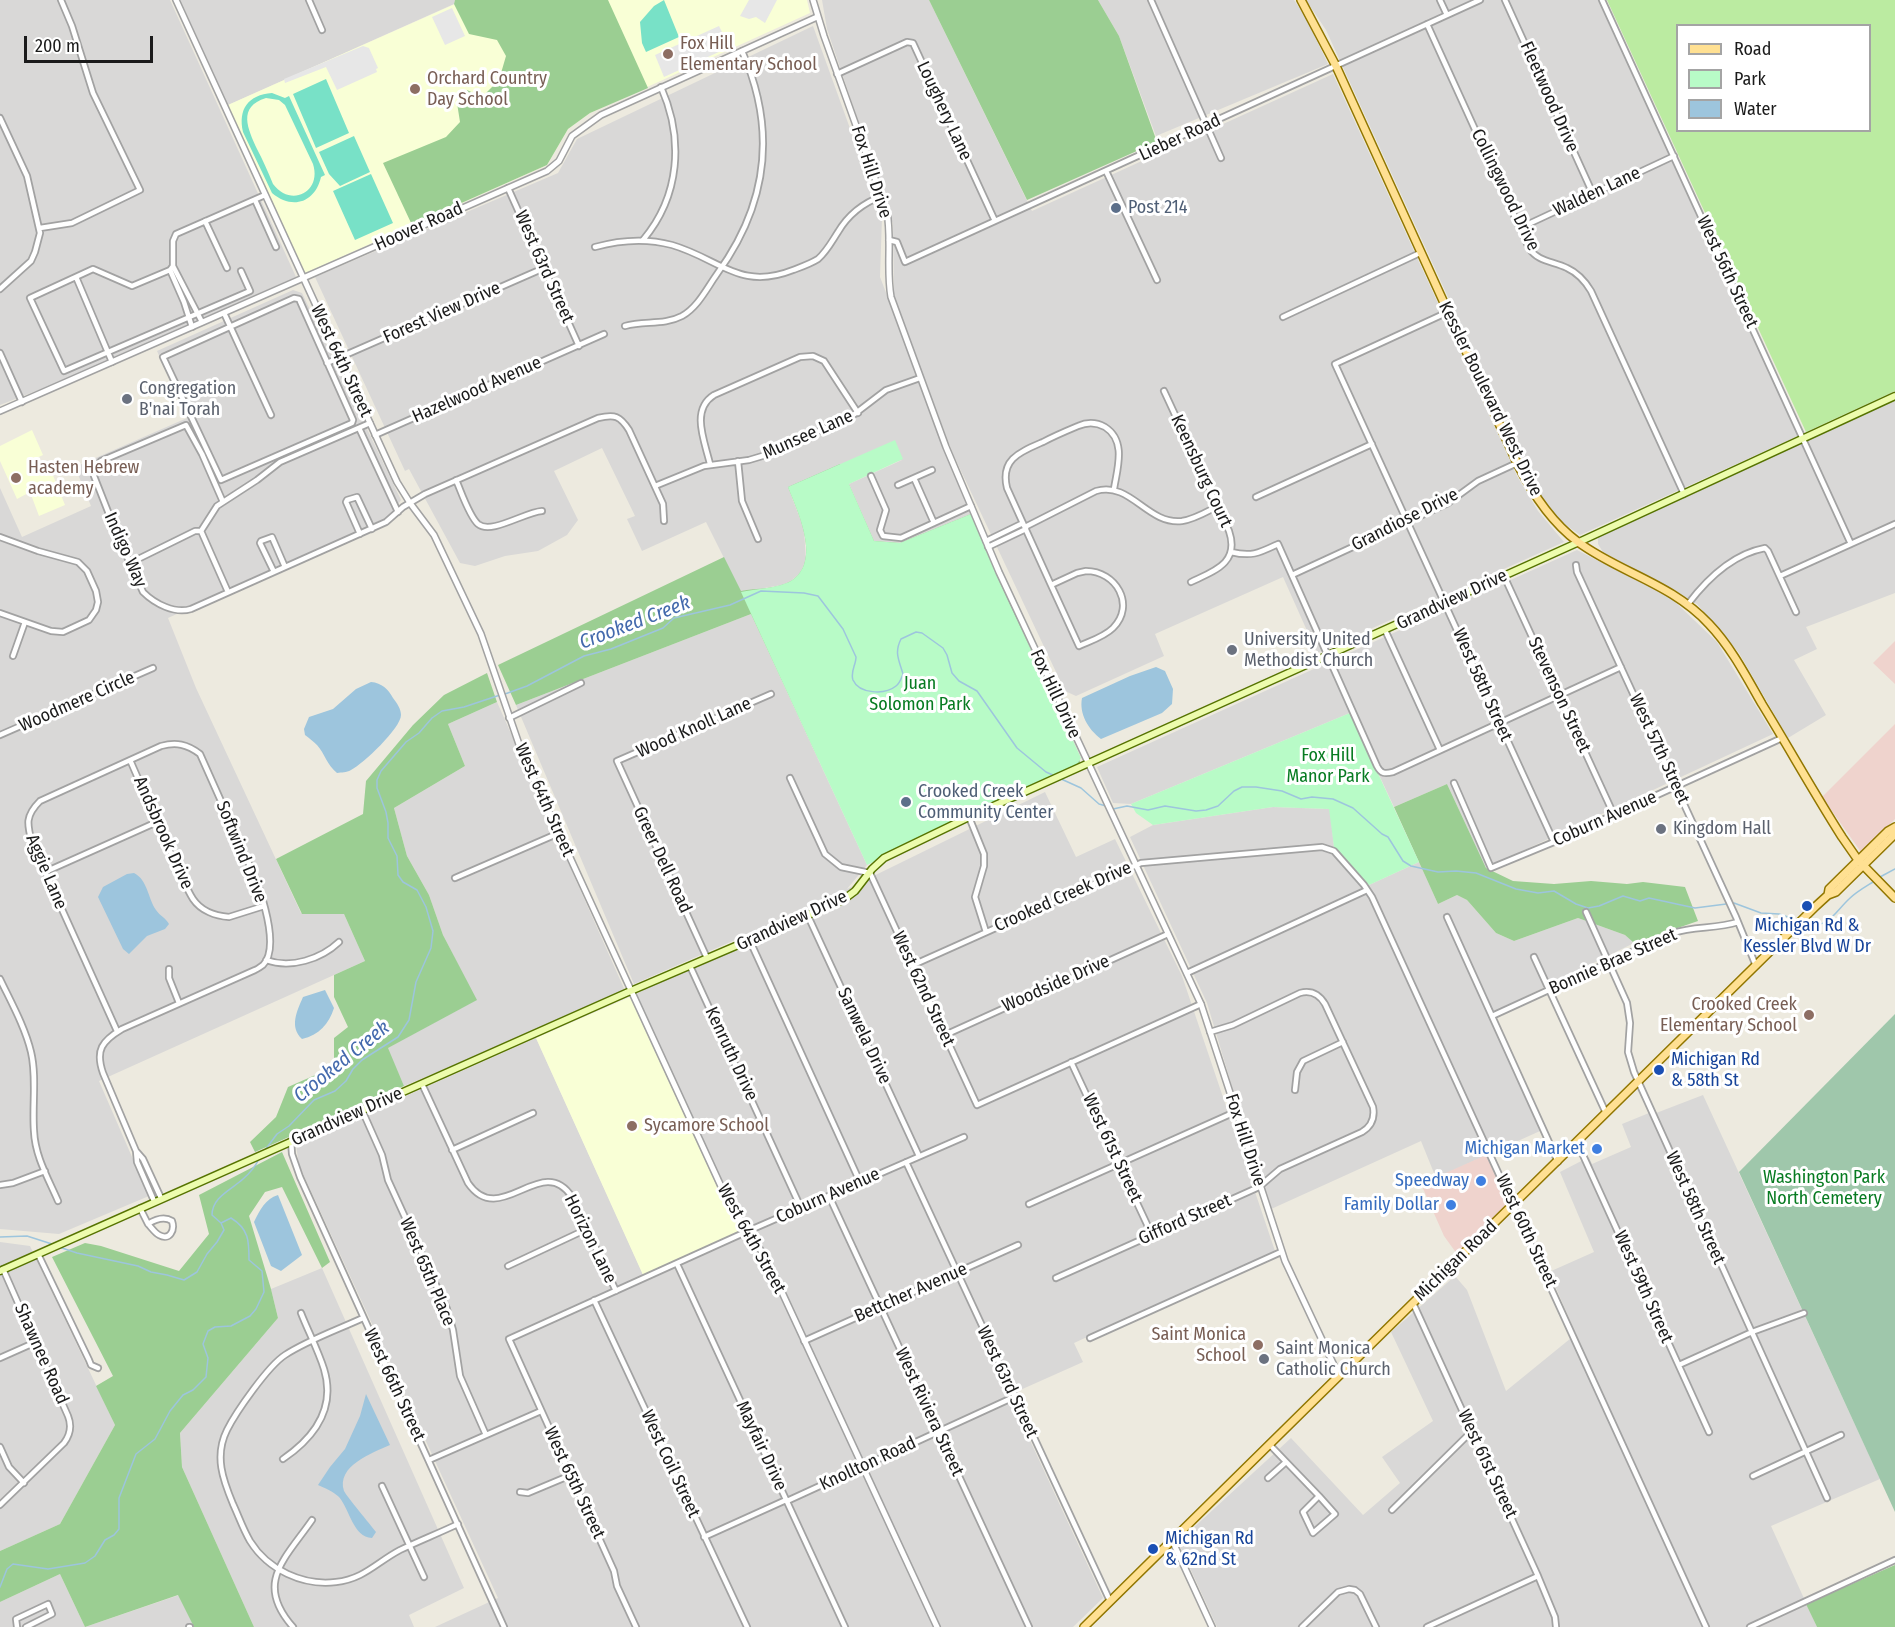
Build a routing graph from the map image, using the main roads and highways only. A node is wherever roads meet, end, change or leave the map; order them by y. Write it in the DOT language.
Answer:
graph roads {
  1 [pos="1301,0"];
  2 [pos="1895,396"];
  3 [pos="1578,542"];
  4 [pos="1895,827"];
  5 [pos="1895,834"];
  6 [pos="1860,863"];
  7 [pos="1895,898"];
  8 [pos="2,1270"];
  9 [pos="1084,1627"];
  1 -- 3 [label="main road, Kessler Boulevard West Drive"];
  2 -- 3 [label="main road, Grandview Drive"];
  3 -- 6 [label="main road, Kessler Boulevard West Drive"];
  3 -- 8 [label="main road, Grandview Drive"];
  4 -- 6 [label="main road, Michigan Road"];
  5 -- 6 [label="main road, Michigan Road"];
  6 -- 7 [label="main road, Kessler Boulevard West Drive"];
  6 -- 9 [label="main road, Michigan Road"];
}
